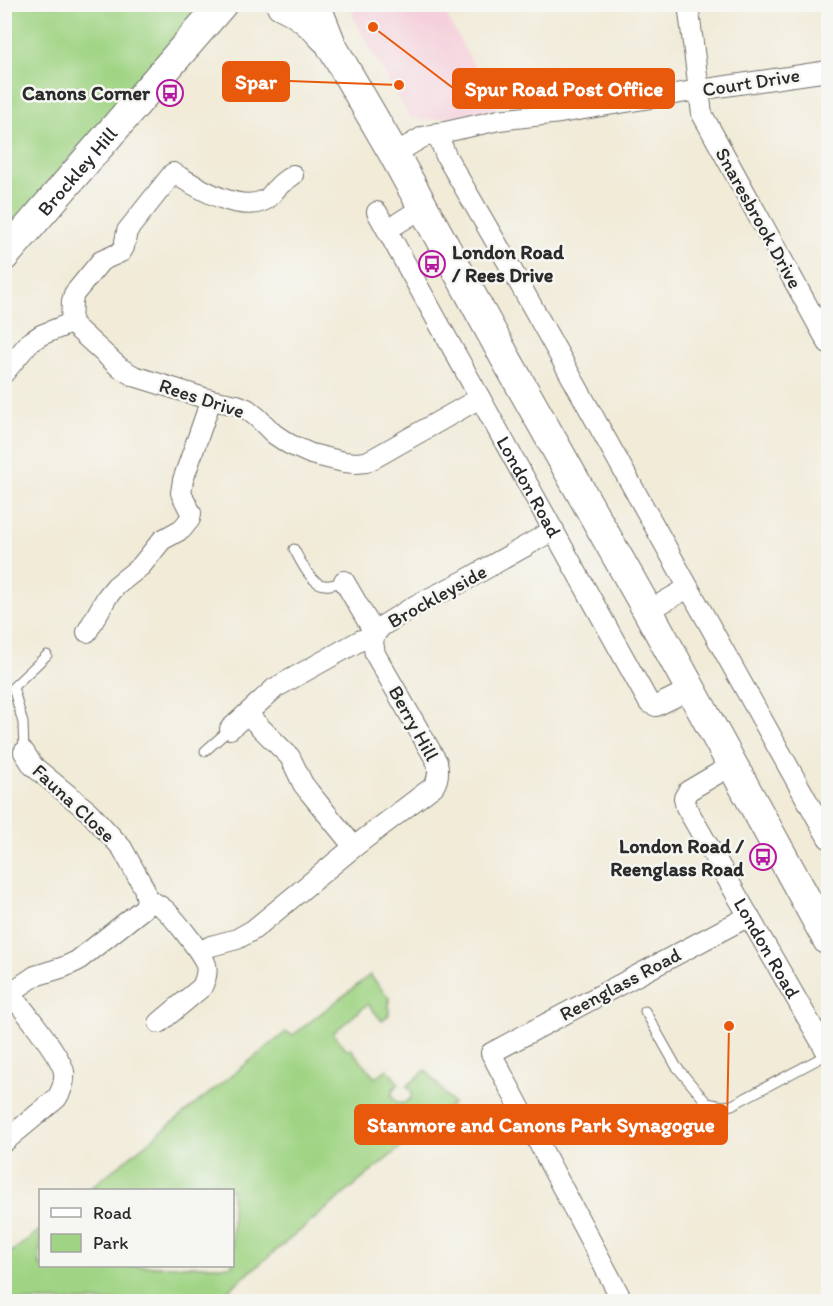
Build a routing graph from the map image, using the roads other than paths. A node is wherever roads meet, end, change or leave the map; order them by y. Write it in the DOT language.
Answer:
graph roads {
  1 [pos="222,4"];
  2 [pos="281,4"];
  3 [pos="315,4"];
  4 [pos="688,4"];
  5 [pos="332,47"];
  6 [pos="828,71"];
  7 [pos="699,90"];
  8 [pos="437,133"];
  9 [pos="394,154"];
  10 [pos="293,175"];
  11 [pos="422,208"];
  12 [pos="376,212"];
  13 [pos="387,230"];
  14 [pos="4,256"];
  15 [pos="71,322"];
  16 [pos="828,343"];
  17 [pos="4,373"];
  18 [pos="480,398"];
  19 [pos="211,400"];
  20 [pos="554,530"];
  21 [pos="294,549"];
  22 [pos="344,581"];
  23 [pos="688,588"];
  24 [pos="648,611"];
  25 [pos="87,632"];
  26 [pos="374,635"];
  27 [pos="47,656"];
  28 [pos="691,689"];
  29 [pos="247,714"];
  30 [pos="230,729"];
  31 [pos="205,751"];
  32 [pos="24,752"];
  33 [pos="732,765"];
  34 [pos="828,838"];
  35 [pos="354,847"];
  36 [pos="147,900"];
  37 [pos="749,916"];
  38 [pos="828,940"];
  39 [pos="200,952"];
  40 [pos="7,990"];
  41 [pos="645,1011"];
  42 [pos="159,1023"];
  43 [pos="828,1054"];
  44 [pos="4,1142"];
  45 [pos="623,1302"];
  1 -- 14 [label="main road, Brockley Hill"];
  2 -- 5 [label="main road, London Road"];
  3 -- 5 [label="main road, London Road"];
  4 -- 7 [label="street, Snaresbrook Drive"];
  5 -- 9 [label="main road, London Road"];
  6 -- 7 [label="street, Court Drive"];
  7 -- 8 [label="street, Court Drive"];
  7 -- 16 [label="street, Snaresbrook Drive"];
  8 -- 9 [label="street, Court Drive"];
  8 -- 23 [label="street"];
  9 -- 11 [label="main road, London Road"];
  10 -- 15 [label="street"];
  11 -- 13 [label="street"];
  11 -- 24 [label="main road, London Road"];
  12 -- 13 [label="street, London Road"];
  13 -- 18 [label="street, London Road"];
  15 -- 17 [label="street"];
  15 -- 19 [label="street, Rees Drive"];
  18 -- 19 [label="street, Rees Drive"];
  18 -- 20 [label="street, London Road"];
  19 -- 25 [label="street"];
  20 -- 26 [label="street, Brockleyside"];
  20 -- 28 [label="street, London Road"];
  21 -- 22 [label="lane"];
  22 -- 26 [label="street, Brockleyside"];
  23 -- 24 [label="street"];
  23 -- 34 [label="street"];
  24 -- 28 [label="main road, London Road"];
  26 -- 29 [label="street"];
  26 -- 35 [label="street, Berry Hill"];
  27 -- 32 [label="lane, Fauna Close"];
  28 -- 33 [label="main road, London Road"];
  29 -- 30 [label="street"];
  29 -- 35 [label="street"];
  30 -- 31 [label="lane"];
  32 -- 36 [label="street, Fauna Close"];
  33 -- 37 [label="street, London Road"];
  33 -- 38 [label="main road, London Road"];
  35 -- 39 [label="street, Berry Hill"];
  36 -- 39 [label="street"];
  36 -- 40 [label="street"];
  37 -- 43 [label="street, London Road"];
  37 -- 45 [label="street, Reenglass Road"];
  39 -- 42 [label="street"];
  40 -- 44 [label="street"];
  41 -- 43 [label="lane"];
}
